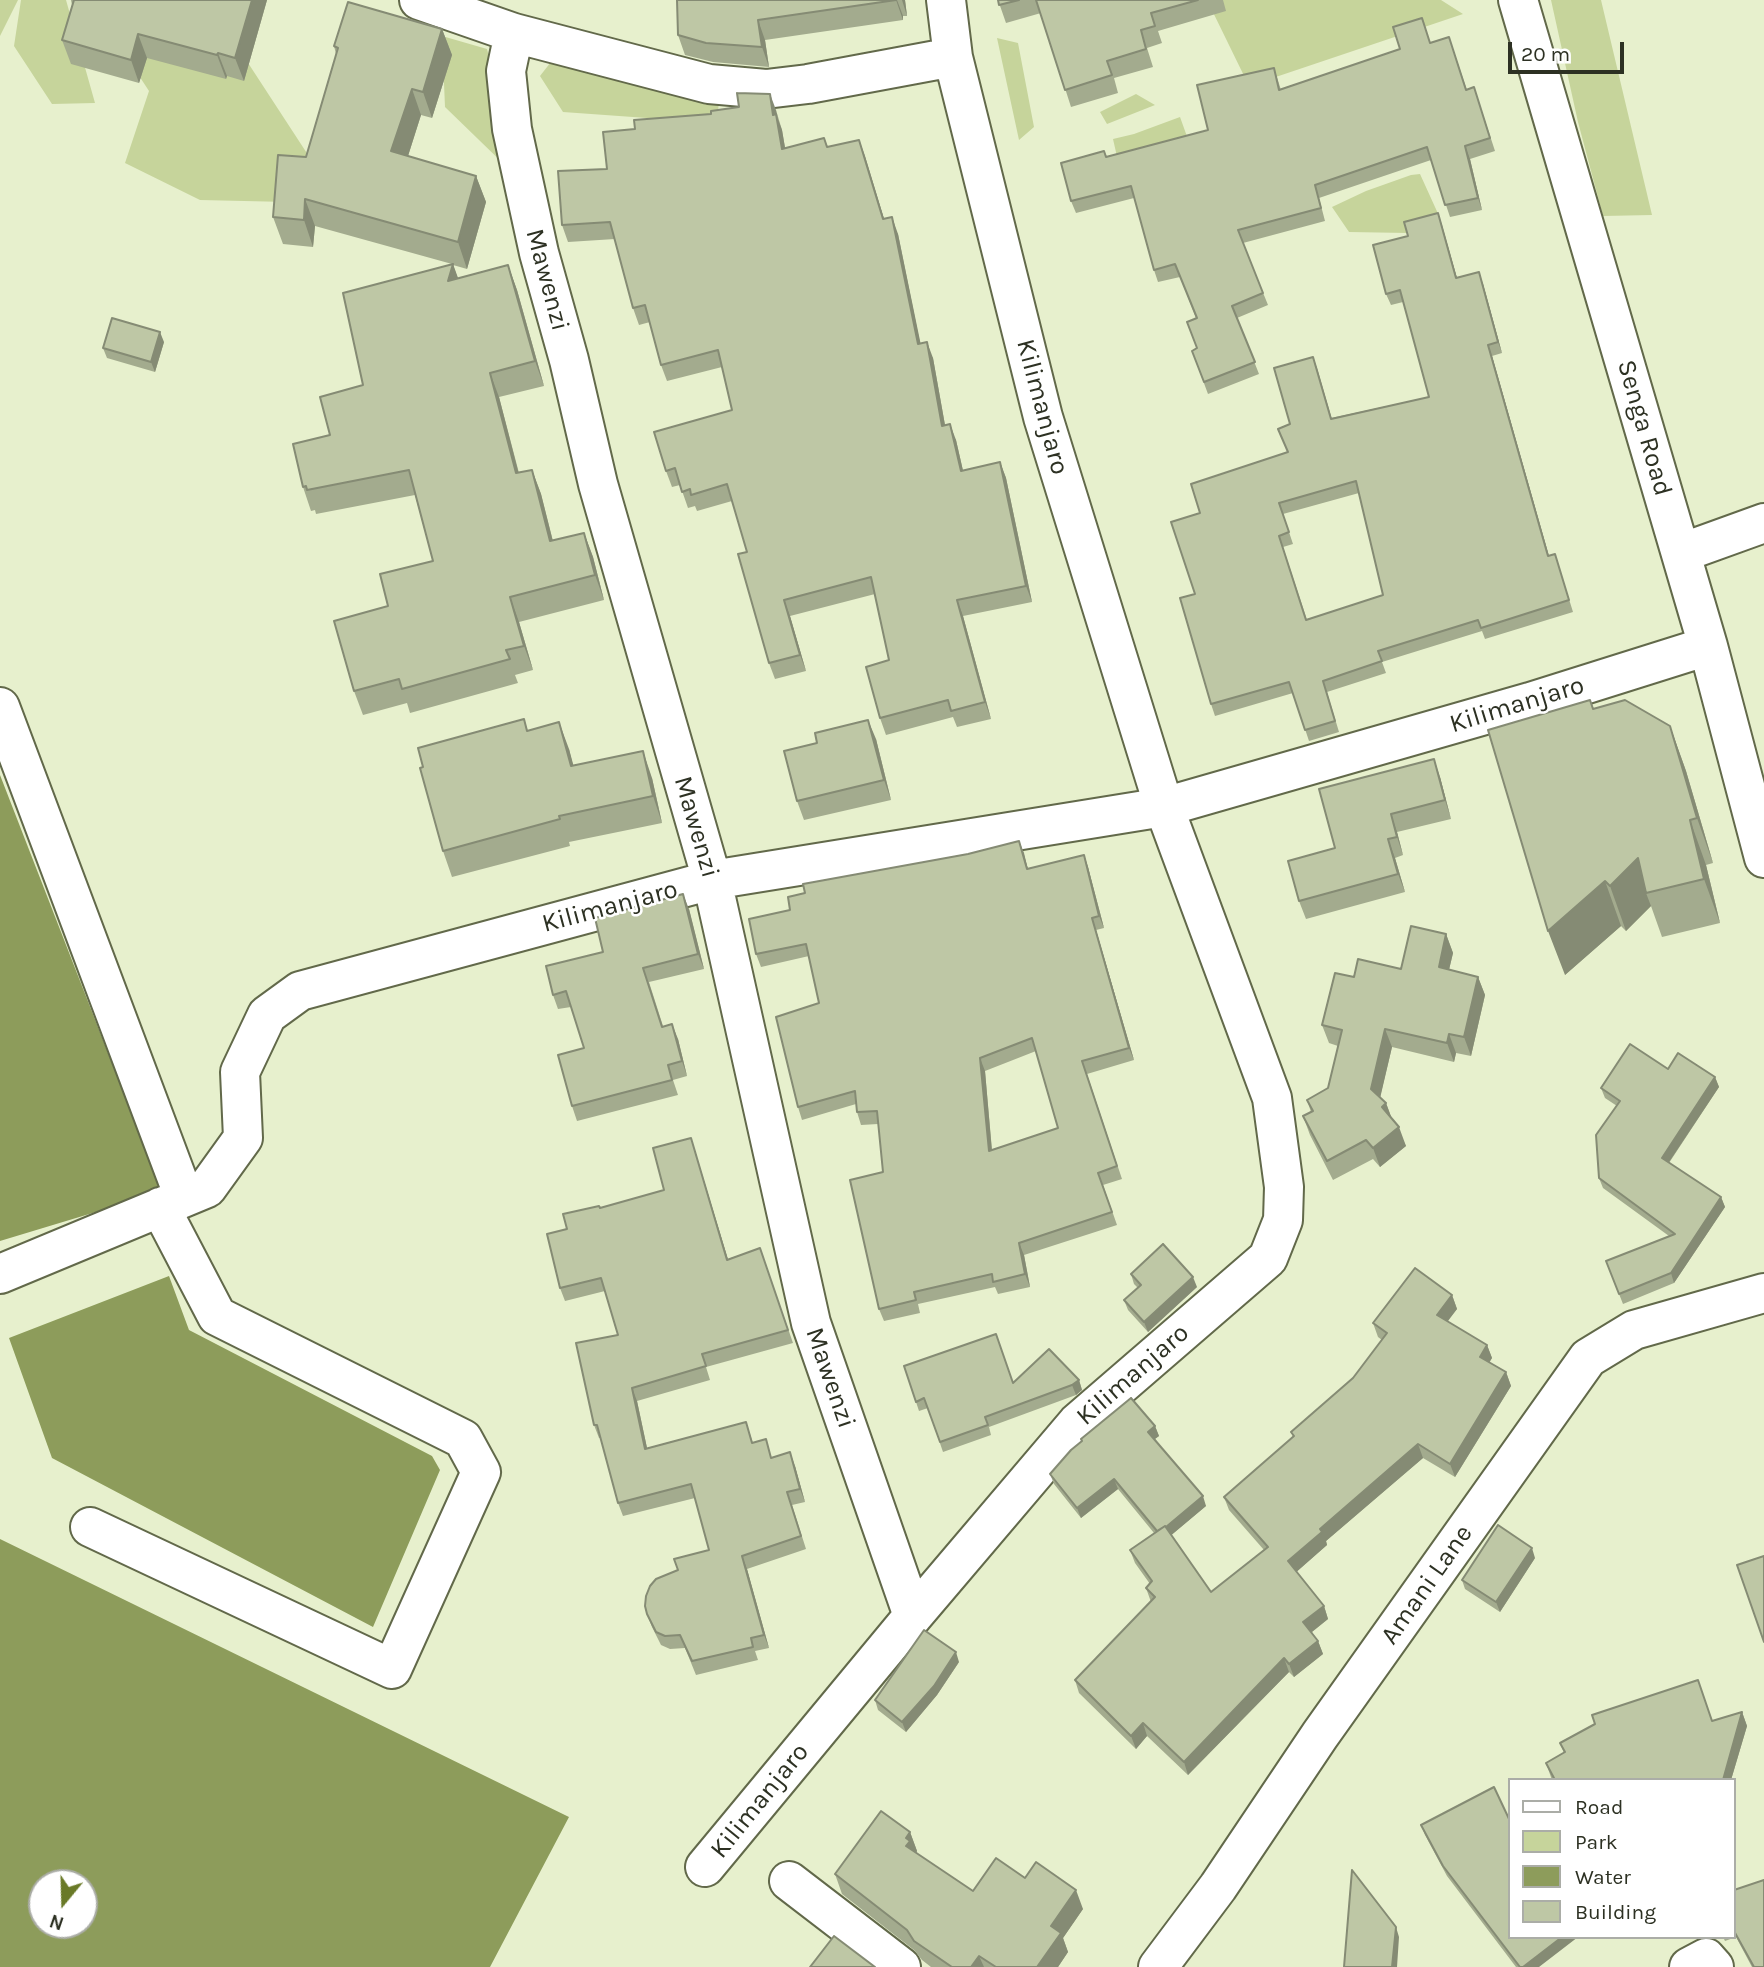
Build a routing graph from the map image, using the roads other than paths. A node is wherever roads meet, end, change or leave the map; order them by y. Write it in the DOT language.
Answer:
graph roads {
  1 [pos="419,0"];
  2 [pos="946,0"];
  3 [pos="1518,0"];
  4 [pos="514,33"];
  5 [pos="953,57"];
  6 [pos="1764,523"];
  7 [pos="1681,553"];
  8 [pos="1708,646"];
  9 [pos="0,707"];
  10 [pos="1164,807"];
  11 [pos="1764,858"];
  12 [pos="712,880"];
  13 [pos="172,1202"];
  14 [pos="0,1274"];
  15 [pos="1764,1293"];
  16 [pos="90,1527"];
  17 [pos="913,1616"];
  18 [pos="705,1867"];
  19 [pos="789,1881"];
  20 [pos="901,1967"];
  21 [pos="1158,1967"];
  22 [pos="1689,1967"];
  23 [pos="1714,1967"];
  1 -- 4 [label="street"];
  2 -- 5 [label="street, Kilimanjaro"];
  3 -- 7 [label="street, Senga Road"];
  4 -- 5 [label="street"];
  4 -- 12 [label="street, Mawenzi"];
  5 -- 10 [label="street, Kilimanjaro"];
  6 -- 7 [label="street"];
  7 -- 8 [label="street, Senga Road"];
  8 -- 10 [label="street, Kilimanjaro"];
  8 -- 11 [label="street, Senga Road"];
  9 -- 13 [label="street"];
  10 -- 12 [label="street, Kilimanjaro"];
  10 -- 17 [label="street, Kilimanjaro"];
  12 -- 13 [label="street, Kilimanjaro"];
  12 -- 17 [label="street, Mawenzi"];
  13 -- 14 [label="street, Kilimanjaro"];
  13 -- 16 [label="street"];
  15 -- 21 [label="street, Amani Lane"];
  17 -- 18 [label="street, Kilimanjaro"];
  19 -- 20 [label="street"];
  22 -- 23 [label="street"];
}
